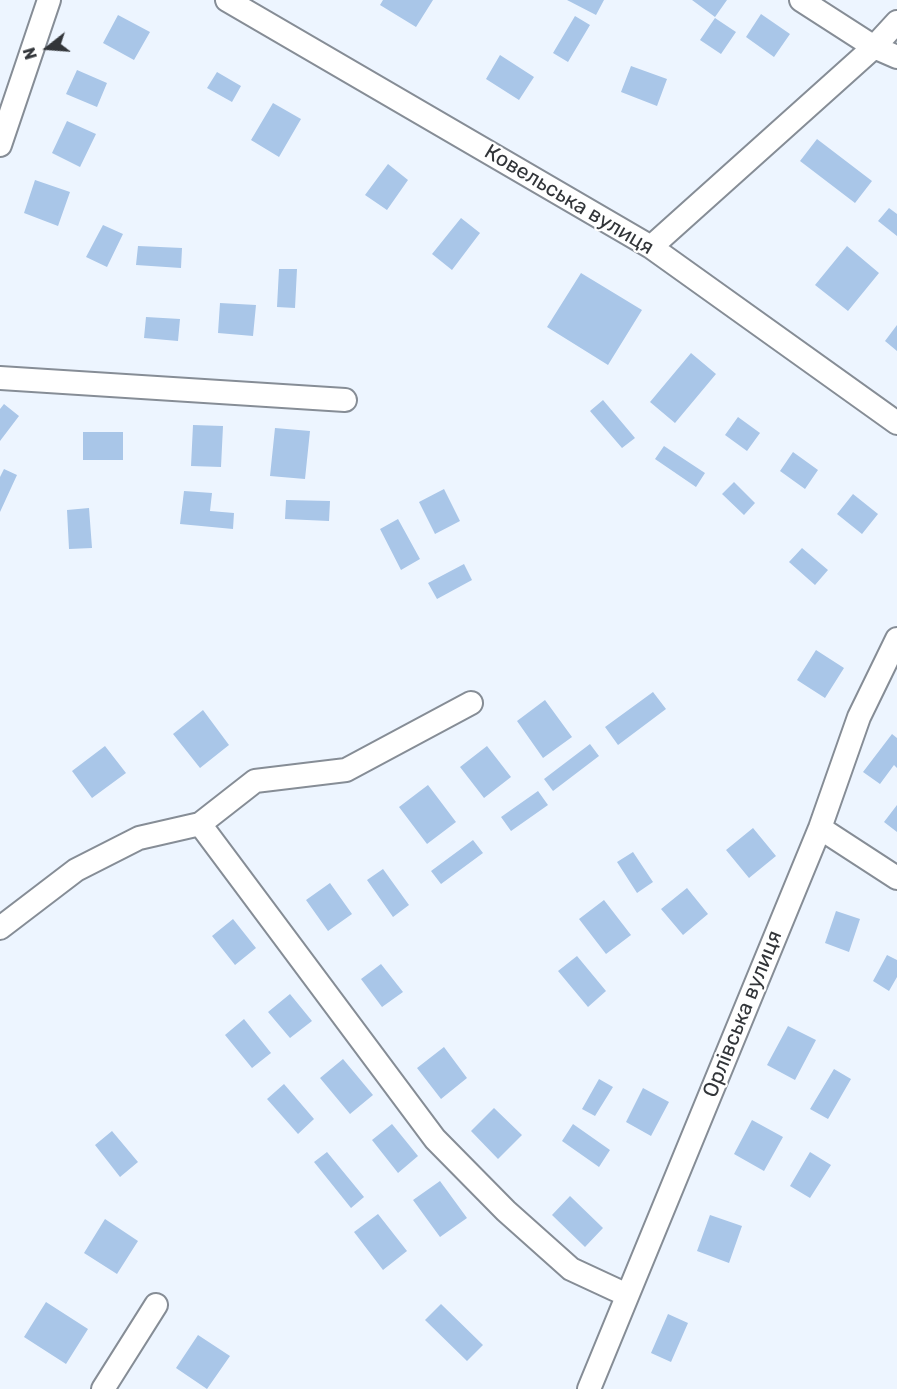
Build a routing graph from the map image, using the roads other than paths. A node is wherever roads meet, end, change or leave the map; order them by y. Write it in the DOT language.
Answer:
graph roads {
  1 [pos="49,0"];
  2 [pos="227,0"];
  3 [pos="801,0"];
  4 [pos="897,22"];
  5 [pos="874,47"];
  6 [pos="897,57"];
  7 [pos="0,145"];
  8 [pos="651,247"];
  9 [pos="0,378"];
  10 [pos="345,400"];
  11 [pos="897,423"];
  12 [pos="897,639"];
  13 [pos="471,703"];
  14 [pos="201,824"];
  15 [pos="820,828"];
  16 [pos="897,878"];
  17 [pos="0,928"];
  18 [pos="627,1295"];
  19 [pos="156,1305"];
  20 [pos="103,1389"];
  21 [pos="589,1389"];
  1 -- 7 [label="street"];
  2 -- 8 [label="street, Ковельська вулиця"];
  3 -- 5 [label="street"];
  4 -- 5 [label="street"];
  5 -- 6 [label="street"];
  5 -- 8 [label="street"];
  8 -- 11 [label="street, Ковельська вулиця"];
  9 -- 10 [label="street"];
  12 -- 15 [label="street, Орлівська вулиця"];
  13 -- 14 [label="street"];
  14 -- 17 [label="street"];
  14 -- 18 [label="street"];
  15 -- 16 [label="street"];
  15 -- 18 [label="street, Орлівська вулиця"];
  18 -- 21 [label="street, Орлівська вулиця"];
  19 -- 20 [label="street"];
}
